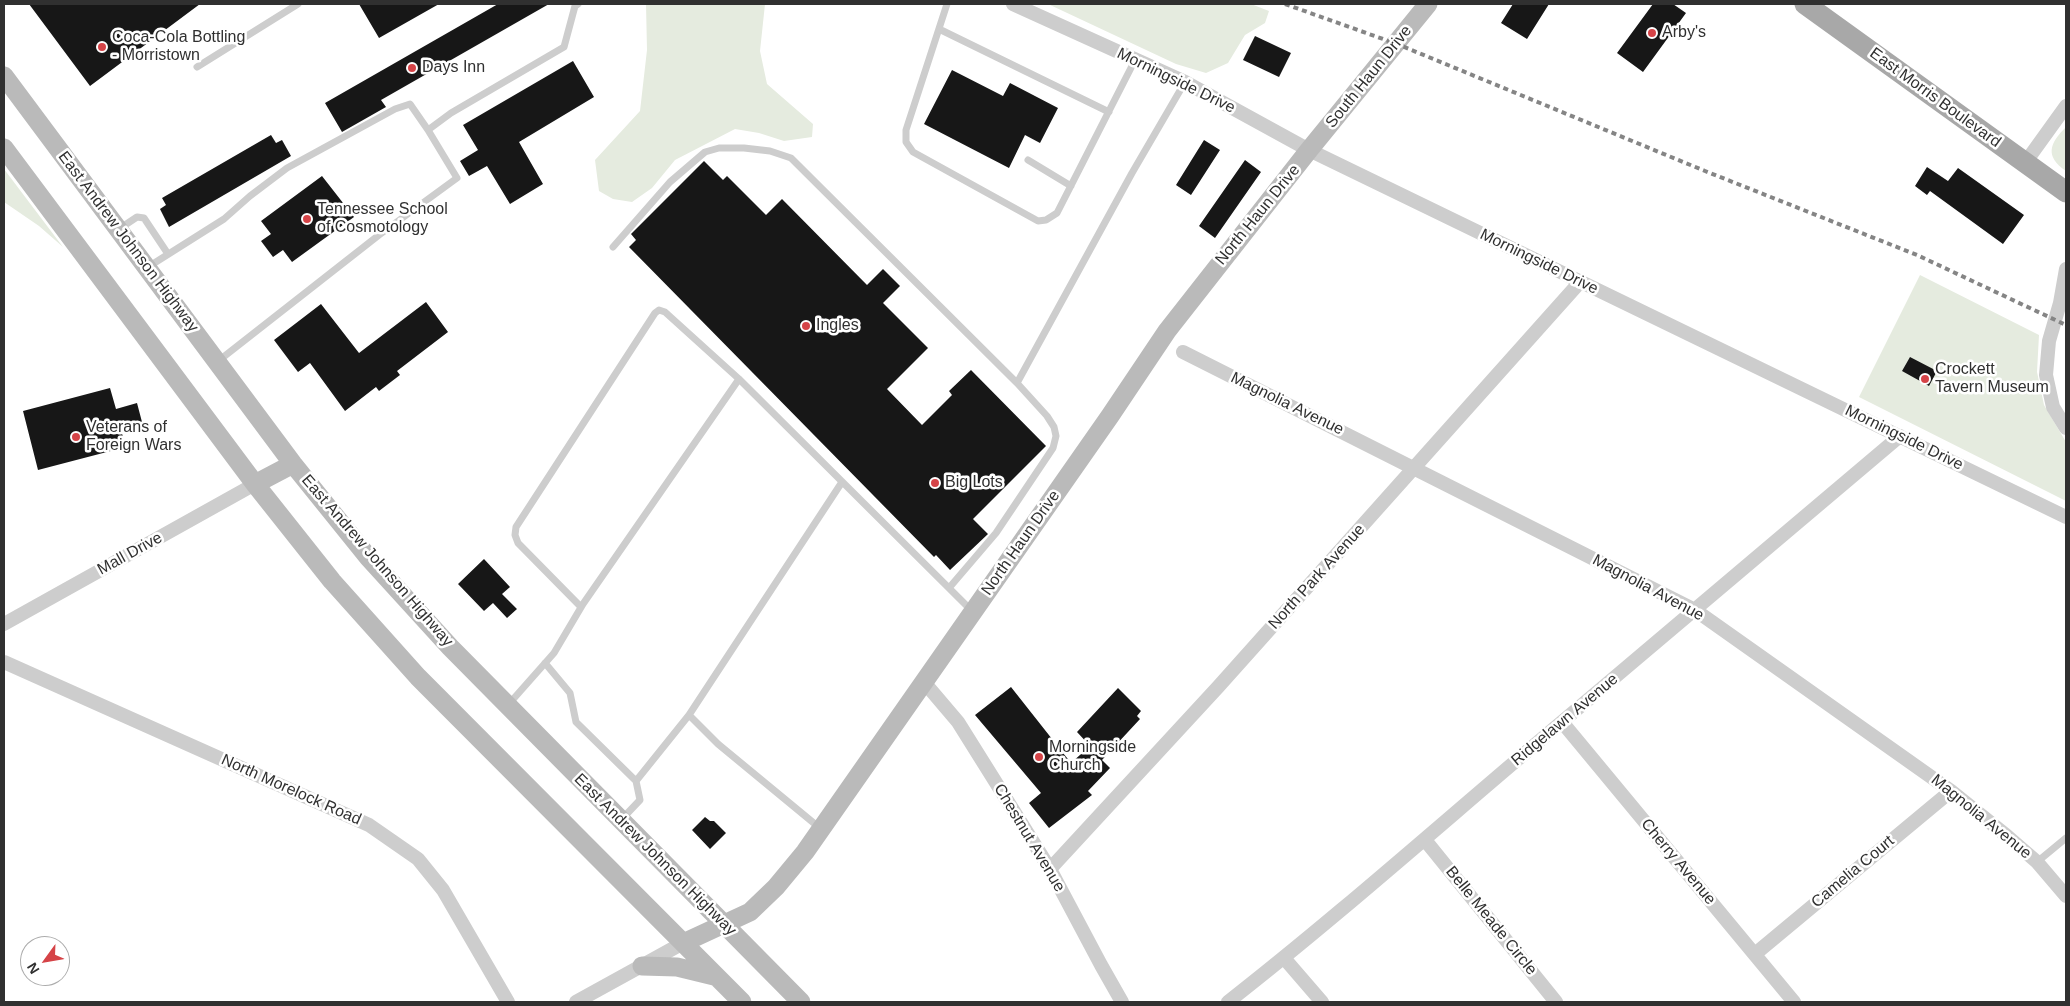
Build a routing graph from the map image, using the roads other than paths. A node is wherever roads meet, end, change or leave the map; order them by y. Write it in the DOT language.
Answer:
graph roads {
  1 [pos="298,4"];
  2 [pos="578,4"];
  3 [pos="947,4"];
  4 [pos="1013,4"];
  5 [pos="1428,4"];
  6 [pos="1811,5"];
  7 [pos="939,28"];
  8 [pos="1136,60"];
  9 [pos="197,67"];
  10 [pos="4,76"];
  11 [pos="1185,82"];
  12 [pos="2066,106"];
  13 [pos="1109,112"];
  14 [pos="428,130"];
  15 [pos="4,148"];
  16 [pos="1309,150"];
  17 [pos="1028,160"];
  18 [pos="2026,163"];
  19 [pos="1071,186"];
  20 [pos="2066,192"];
  21 [pos="118,230"];
  22 [pos="613,247"];
  23 [pos="168,254"];
  24 [pos="146,268"];
  25 [pos="2066,270"];
  26 [pos="1580,282"];
  27 [pos="1183,352"];
  28 [pos="217,362"];
  29 [pos="739,379"];
  30 [pos="1017,383"];
  31 [pos="2066,428"];
  32 [pos="1900,436"];
  33 [pos="293,464"];
  34 [pos="1415,468"];
  35 [pos="842,482"];
  36 [pos="255,484"];
  37 [pos="2066,517"];
  38 [pos="949,588"];
  39 [pos="581,607"];
  40 [pos="1695,610"];
  41 [pos="973,612"];
  42 [pos="4,624"];
  43 [pos="4,662"];
  44 [pos="545,663"];
  45 [pos="924,682"];
  46 [pos="508,706"];
  47 [pos="689,715"];
  48 [pos="1562,722"];
  49 [pos="636,781"];
  50 [pos="1951,791"];
  51 [pos="621,820"];
  52 [pos="821,829"];
  53 [pos="2066,838"];
  54 [pos="1425,840"];
  55 [pos="2036,862"];
  56 [pos="1050,869"];
  57 [pos="2066,896"];
  58 [pos="724,925"];
  59 [pos="683,943"];
  60 [pos="1755,954"];
  61 [pos="1284,958"];
  62 [pos="642,966"];
  63 [pos="716,976"];
  64 [pos="737,1000"];
  65 [pos="508,1002"];
  66 [pos="576,1002"];
  67 [pos="801,1002"];
  68 [pos="1122,1002"];
  69 [pos="1228,1002"];
  70 [pos="1322,1002"];
  71 [pos="1556,1002"];
  72 [pos="1794,1002"];
  1 -- 9 [label="lane"];
  2 -- 14 [label="lane"];
  3 -- 7 [label="lane"];
  4 -- 8 [label="street, Morningside Drive"];
  5 -- 16 [label="main road, South Haun Drive"];
  6 -- 18 [label="main road, East Morris Boulevard"];
  7 -- 13 [label="lane"];
  7 -- 19 [label="lane"];
  8 -- 11 [label="street, Morningside Drive"];
  8 -- 13 [label="lane"];
  10 -- 21 [label="main road, East Andrew Johnson Highway"];
  11 -- 16 [label="street, Morningside Drive"];
  11 -- 30 [label="lane"];
  12 -- 18 [label="street"];
  13 -- 19 [label="lane"];
  14 -- 23 [label="lane"];
  14 -- 28 [label="lane"];
  15 -- 36 [label="main road"];
  16 -- 26 [label="street, Morningside Drive"];
  16 -- 41 [label="main road, North Haun Drive"];
  17 -- 19 [label="lane"];
  18 -- 20 [label="main road, East Morris Boulevard"];
  21 -- 23 [label="lane"];
  21 -- 24 [label="main road, East Andrew Johnson Highway"];
  22 -- 30 [label="lane"];
  23 -- 24 [label="lane"];
  24 -- 28 [label="main road, East Andrew Johnson Highway"];
  25 -- 31 [label="street"];
  26 -- 32 [label="street, Morningside Drive"];
  26 -- 34 [label="street, North Park Avenue"];
  27 -- 34 [label="street, Magnolia Avenue"];
  28 -- 33 [label="main road, East Andrew Johnson Highway"];
  29 -- 35 [label="lane"];
  29 -- 39 [label="lane"];
  29 -- 39 [label="lane"];
  30 -- 38 [label="lane"];
  32 -- 37 [label="street, Morningside Drive"];
  32 -- 40 [label="street, Ridgelawn Avenue"];
  33 -- 36 [label="main road"];
  33 -- 46 [label="main road, East Andrew Johnson Highway"];
  34 -- 40 [label="street, Magnolia Avenue"];
  34 -- 56 [label="street, North Park Avenue"];
  35 -- 38 [label="lane"];
  35 -- 47 [label="lane"];
  36 -- 42 [label="street, Mall Drive"];
  36 -- 59 [label="main road"];
  38 -- 41 [label="lane"];
  39 -- 44 [label="lane"];
  40 -- 48 [label="street, Ridgelawn Avenue"];
  40 -- 50 [label="street, Magnolia Avenue"];
  41 -- 45 [label="main road, North Haun Drive"];
  43 -- 65 [label="street, North Morelock Road"];
  44 -- 46 [label="lane"];
  44 -- 49 [label="lane"];
  45 -- 52 [label="main road, North Haun Drive"];
  45 -- 56 [label="street, Chestnut Avenue"];
  46 -- 51 [label="main road, East Andrew Johnson Highway"];
  47 -- 49 [label="lane"];
  47 -- 52 [label="lane"];
  48 -- 54 [label="street, Ridgelawn Avenue"];
  48 -- 60 [label="street, Cherry Avenue"];
  49 -- 51 [label="lane"];
  50 -- 55 [label="street, Magnolia Avenue"];
  50 -- 60 [label="street, Camelia Court"];
  51 -- 58 [label="main road, East Andrew Johnson Highway"];
  52 -- 58 [label="main road, North Haun Drive"];
  53 -- 55 [label="lane"];
  54 -- 61 [label="street, Ridgelawn Avenue"];
  54 -- 71 [label="street, Belle Meade Circle"];
  55 -- 57 [label="street, Magnolia Avenue"];
  56 -- 68 [label="street, Chestnut Avenue"];
  58 -- 59 [label="main road, North Haun Drive"];
  58 -- 67 [label="main road, East Andrew Johnson Highway"];
  59 -- 62 [label="street"];
  59 -- 63 [label="main road"];
  60 -- 72 [label="street, Cherry Avenue"];
  61 -- 69 [label="street, Ridgelawn Avenue"];
  61 -- 70 [label="street"];
  62 -- 63 [label="main road"];
  62 -- 66 [label="street"];
  63 -- 64 [label="main road"];
}
